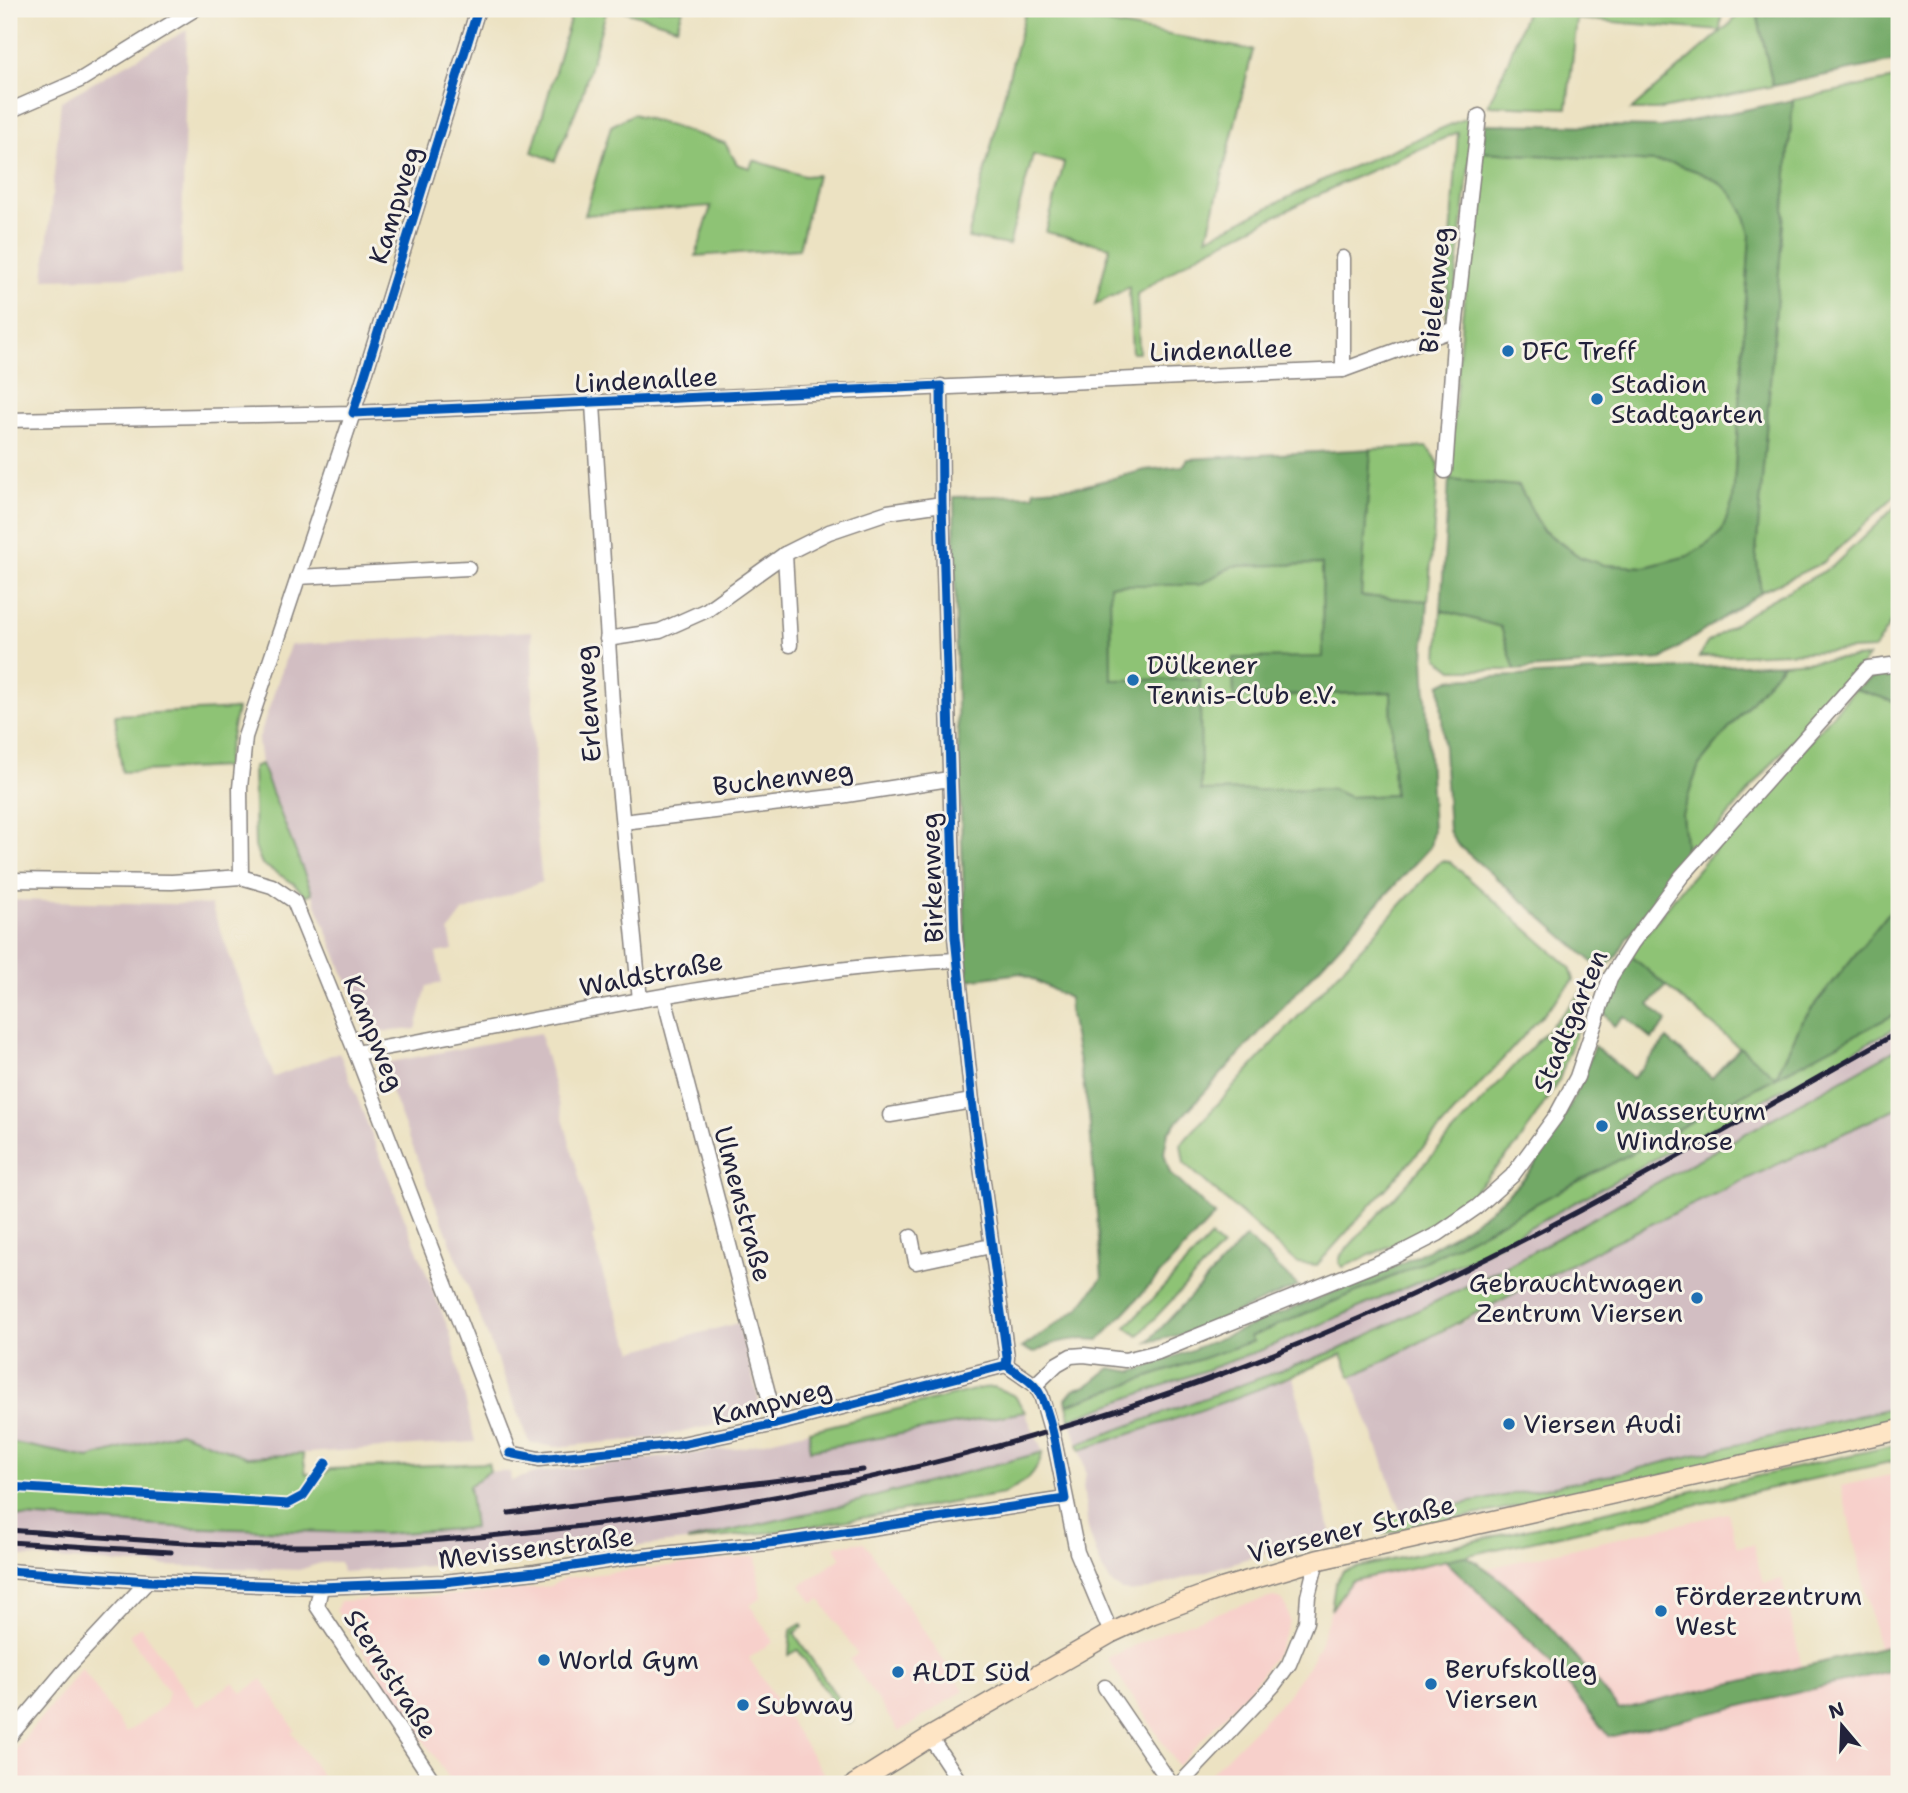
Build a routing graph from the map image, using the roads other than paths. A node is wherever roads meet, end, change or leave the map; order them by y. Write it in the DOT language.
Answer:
graph roads {
  1 [pos="195,9"];
  2 [pos="478,9"];
  3 [pos="9,111"];
  4 [pos="1479,116"];
  5 [pos="1343,258"];
  6 [pos="1455,329"];
  7 [pos="1343,370"];
  8 [pos="941,386"];
  9 [pos="593,404"];
  10 [pos="353,413"];
  11 [pos="9,420"];
  12 [pos="1445,471"];
  13 [pos="942,504"];
  14 [pos="785,554"];
  15 [pos="468,568"];
  16 [pos="298,577"];
  17 [pos="607,639"];
  18 [pos="790,645"];
  19 [pos="1899,664"];
  20 [pos="950,779"];
  21 [pos="623,822"];
  22 [pos="241,877"];
  23 [pos="9,880"];
  24 [pos="957,960"];
  25 [pos="664,996"];
  26 [pos="640,1000"];
  27 [pos="356,1053"];
  28 [pos="972,1101"];
  29 [pos="890,1115"];
  30 [pos="911,1237"];
  31 [pos="991,1246"];
  32 [pos="1006,1365"];
  33 [pos="1035,1385"];
  34 [pos="776,1424"];
  35 [pos="1899,1430"];
  36 [pos="1065,1499"];
  37 [pos="1317,1560"];
  38 [pos="9,1572"];
  39 [pos="148,1581"];
  40 [pos="321,1587"];
  41 [pos="1111,1633"];
  42 [pos="1105,1687"];
  43 [pos="9,1737"];
  44 [pos="930,1737"];
  45 [pos="435,1784"];
  46 [pos="856,1784"];
  47 [pos="961,1784"];
  48 [pos="1171,1784"];
  49 [pos="1180,1784"];
  1 -- 3 [label="street"];
  2 -- 10 [label="street, Kampweg"];
  4 -- 6 [label="street, Bielenweg"];
  5 -- 7 [label="street"];
  6 -- 7 [label="street, Lindenallee"];
  6 -- 12 [label="street, Bielenweg"];
  7 -- 8 [label="street, Lindenallee"];
  8 -- 9 [label="street, Lindenallee"];
  8 -- 13 [label="street, Birkenweg"];
  9 -- 10 [label="street, Lindenallee"];
  9 -- 17 [label="street, Erlenweg"];
  10 -- 11 [label="street, Lindenallee"];
  10 -- 16 [label="street, Kampweg"];
  13 -- 14 [label="street"];
  13 -- 20 [label="street, Birkenweg"];
  14 -- 17 [label="street"];
  14 -- 18 [label="street"];
  15 -- 16 [label="street"];
  16 -- 22 [label="street, Kampweg"];
  17 -- 21 [label="street, Erlenweg"];
  19 -- 33 [label="street, Stadtgarten"];
  20 -- 21 [label="street, Buchenweg"];
  20 -- 24 [label="street, Birkenweg"];
  21 -- 26 [label="street, Erlenweg"];
  22 -- 23 [label="street"];
  22 -- 27 [label="street, Kampweg"];
  24 -- 25 [label="street, Waldstraße"];
  24 -- 28 [label="street, Birkenweg"];
  25 -- 26 [label="street, Waldstraße"];
  25 -- 34 [label="street, Ulmenstraße"];
  26 -- 27 [label="street, Waldstraße"];
  27 -- 34 [label="street, Kampweg"];
  28 -- 29 [label="street"];
  28 -- 31 [label="street, Birkenweg"];
  30 -- 31 [label="street"];
  31 -- 32 [label="street, Birkenweg"];
  32 -- 33 [label="street"];
  32 -- 34 [label="street, Kampweg"];
  33 -- 36 [label="street"];
  35 -- 37 [label="main road, Viersener Straße"];
  36 -- 40 [label="street, Mevissenstraße"];
  36 -- 41 [label="street"];
  37 -- 41 [label="main road, Viersener Straße"];
  37 -- 49 [label="street"];
  38 -- 39 [label="street, Mevissenstraße"];
  39 -- 40 [label="street, Mevissenstraße"];
  39 -- 43 [label="street"];
  40 -- 45 [label="street, Sternstraße"];
  41 -- 44 [label="main road, Viersener Straße"];
  42 -- 48 [label="street"];
  44 -- 46 [label="main road, Viersener Straße"];
  44 -- 47 [label="street"];
}
